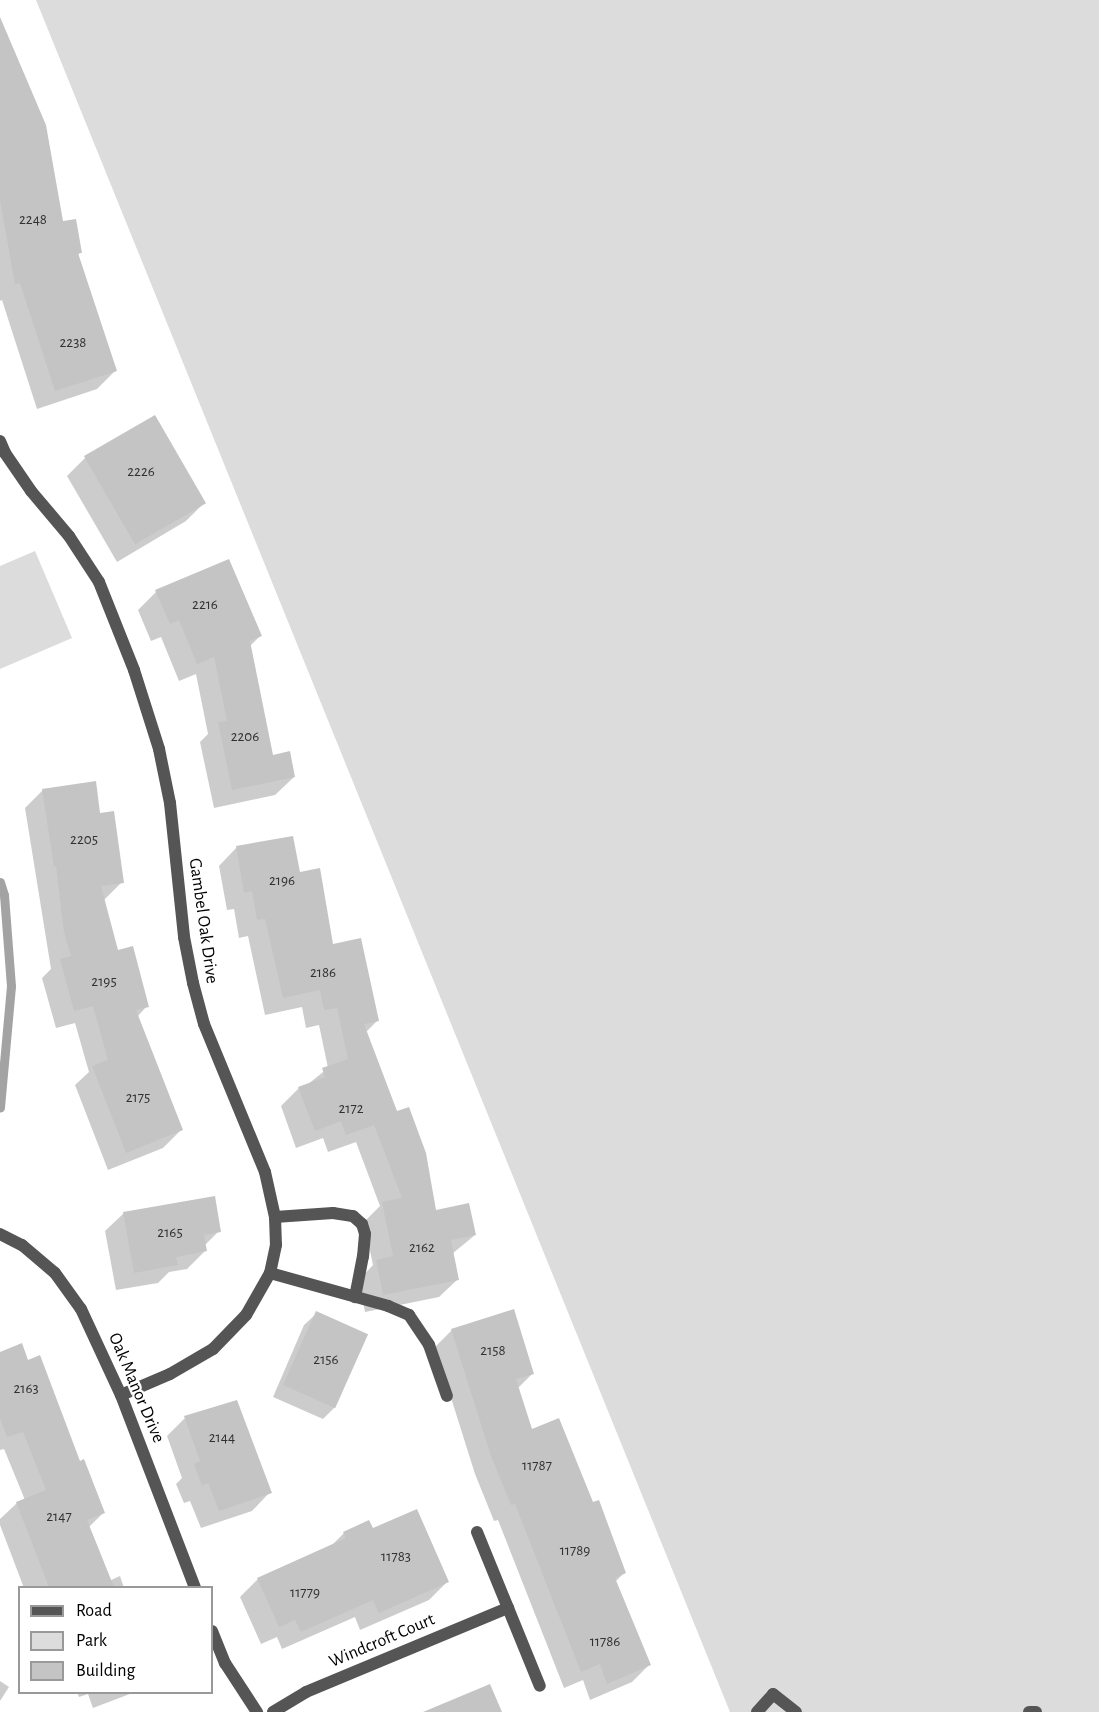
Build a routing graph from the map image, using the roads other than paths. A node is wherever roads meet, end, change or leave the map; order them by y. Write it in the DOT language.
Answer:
graph roads {
  1 [pos="0,441"];
  2 [pos="275,1217"];
  3 [pos="0,1234"];
  4 [pos="270,1273"];
  5 [pos="355,1298"];
  6 [pos="121,1395"];
  7 [pos="447,1396"];
  8 [pos="477,1532"];
  9 [pos="195,1586"];
  10 [pos="508,1608"];
  11 [pos="213,1633"];
  12 [pos="540,1686"];
  13 [pos="257,1712"];
  14 [pos="273,1712"];
  15 [pos="757,1712"];
  16 [pos="796,1712"];
  17 [pos="1029,1712"];
  18 [pos="1036,1712"];
  1 -- 2 [label="street, Gambel Oak Drive"];
  2 -- 4 [label="street, Gambel Oak Drive"];
  2 -- 5 [label="street"];
  3 -- 6 [label="street, Oak Manor Drive"];
  4 -- 5 [label="street"];
  4 -- 6 [label="street, Gambel Oak Drive"];
  5 -- 7 [label="street"];
  6 -- 9 [label="street, Oak Manor Drive"];
  8 -- 10 [label="street"];
  10 -- 12 [label="street"];
  10 -- 14 [label="street, Windcroft Court"];
  11 -- 13 [label="street"];
  15 -- 16 [label="street"];
  17 -- 18 [label="street"];
}
